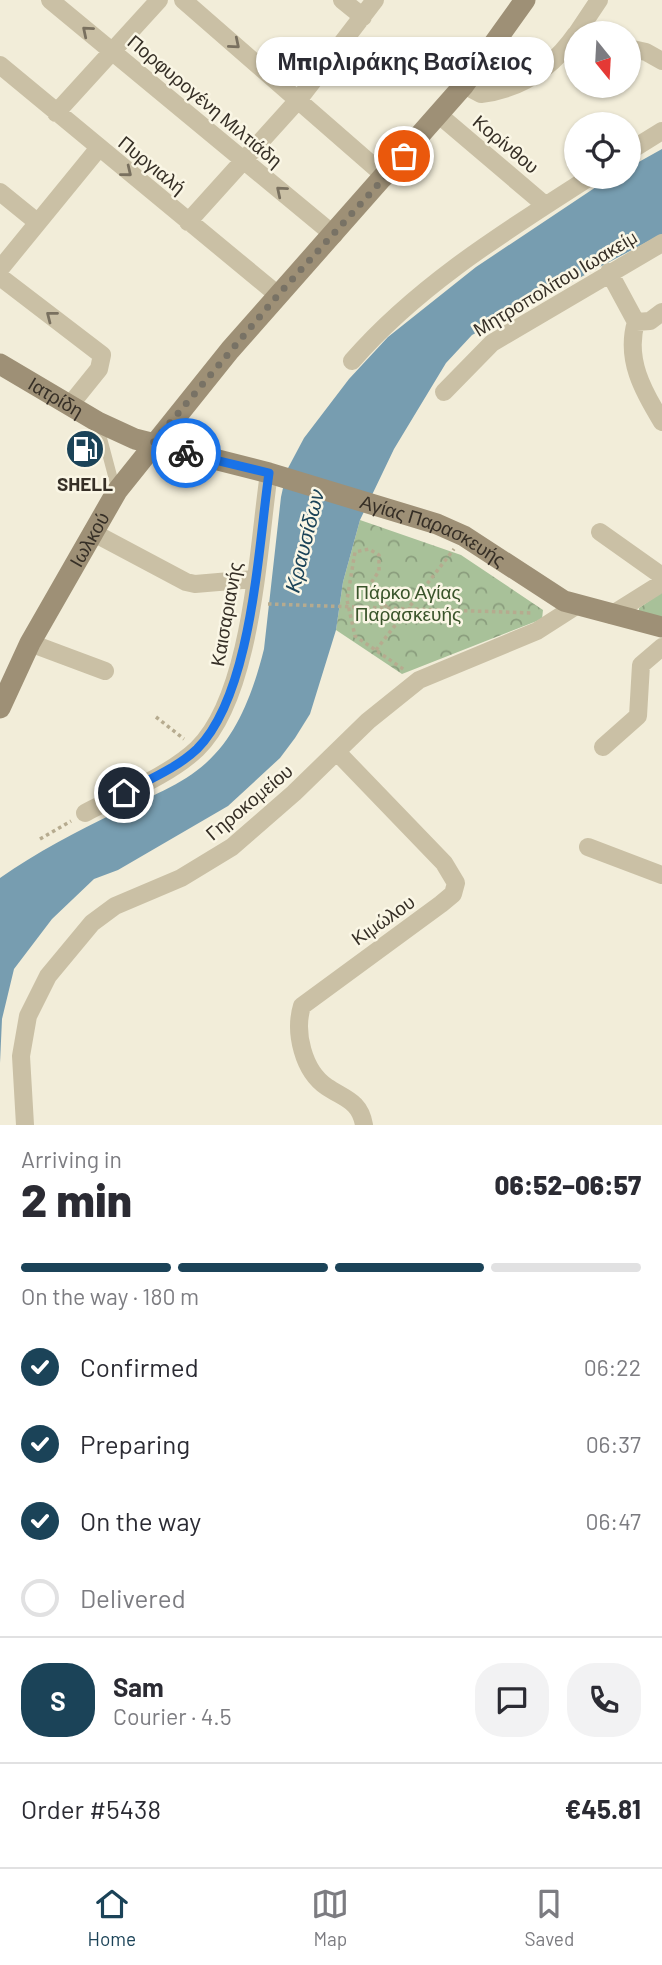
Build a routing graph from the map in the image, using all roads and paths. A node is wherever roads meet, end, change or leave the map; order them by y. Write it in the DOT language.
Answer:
graph roads {
  1 [pos="50,0"];
  2 [pos="159,0"];
  3 [pos="183,0"];
  4 [pos="342,0"];
  5 [pos="375,0"];
  6 [pos="526,0"];
  7 [pos="599,0"];
  8 [pos="363,17"];
  9 [pos="586,21"];
  10 [pos="111,51"];
  11 [pos="564,51"];
  12 [pos="641,51"];
  13 [pos="662,61"];
  14 [pos="0,65"];
  15 [pos="464,85"];
  16 [pos="299,99"];
  17 [pos="56,113"];
  18 [pos="439,115"];
  19 [pos="662,131"];
  20 [pos="641,144"];
  21 [pos="98,149"];
  22 [pos="244,161"];
  23 [pos="386,177"];
  24 [pos="571,189"];
  25 [pos="0,192"];
  26 [pos="545,205"];
  27 [pos="37,222"];
  28 [pos="188,222"];
  29 [pos="334,235"];
  30 [pos="662,243"];
  31 [pos="0,269"];
  32 [pos="609,272"];
  33 [pos="0,277"];
  34 [pos="278,295"];
  35 [pos="662,312"];
  36 [pos="636,322"];
  37 [pos="352,361"];
  38 [pos="0,364"];
  39 [pos="444,392"];
  40 [pos="70,405"];
  41 [pos="98,422"];
  42 [pos="662,422"];
  43 [pos="152,444"];
  44 [pos="274,474"];
  45 [pos="117,491"];
  46 [pos="92,532"];
  47 [pos="600,532"];
  48 [pos="464,536"];
  49 [pos="662,576"];
  50 [pos="254,579"];
  51 [pos="662,583"];
  52 [pos="250,604"];
  53 [pos="351,606"];
  54 [pos="576,606"];
  55 [pos="388,608"];
  56 [pos="408,608"];
  57 [pos="545,613"];
  58 [pos="611,615"];
  59 [pos="662,627"];
  60 [pos="30,643"];
  61 [pos="662,647"];
  62 [pos="376,650"];
  63 [pos="104,671"];
  64 [pos="419,680"];
  65 [pos="1,704"];
  66 [pos="156,717"];
  67 [pos="603,747"];
  68 [pos="197,749"];
  69 [pos="337,752"];
  70 [pos="85,813"];
  71 [pos="40,839"];
  72 [pos="589,847"];
  73 [pos="662,875"];
  74 [pos="25,1125"];
  75 [pos="364,1125"];
  10 -- 1 [label="street, Πορφυρογένη Μιλτιάδη, one-way"];
  2 -- 10 [label="street"];
  3 -- 16 [label="street, one-way"];
  4 -- 8 [label="street"];
  5 -- 8 [label="street"];
  6 -- 15 [label="main road, Ιωλκού"];
  7 -- 9 [label="street"];
  8 -- 16 [label="street"];
  10 -- 17 [label="street"];
  10 -- 22 [label="street, Πορφυρογένη Μιλτιάδη"];
  11 -- 15 [label="street"];
  12 -- 13 [label="street"];
  14 -- 17 [label="street, Πυργιαλή"];
  15 -- 18 [label="main road, Ιωλκού"];
  16 -- 22 [label="street"];
  16 -- 23 [label="street"];
  17 -- 21 [label="street, Πυργιαλή"];
  18 -- 23 [label="main road, Ιωλκού"];
  18 -- 26 [label="street, Κορίνθου"];
  19 -- 20 [label="street"];
  21 -- 27 [label="street"];
  21 -- 28 [label="street, Πυργιαλή, one-way"];
  22 -- 28 [label="street"];
  29 -- 22 [label="street, Πορφυρογένη Μιλτιάδη, one-way"];
  23 -- 29 [label="main road, Ιωλκού"];
  24 -- 26 [label="street"];
  25 -- 27 [label="street"];
  26 -- 37 [label="street"];
  27 -- 31 [label="street"];
  28 -- 34 [label="street, Πυργιαλή"];
  29 -- 34 [label="main road, Ιωλκού"];
  30 -- 32 [label="street, Μητροπολίτου Ιωακείμ"];
  32 -- 36 [label="street"];
  32 -- 39 [label="street, Μητροπολίτου Ιωακείμ"];
  40 -- 33 [label="street, one-way"];
  34 -- 43 [label="main road, Ιωλκού"];
  35 -- 36 [label="street"];
  36 -- 42 [label="street"];
  38 -- 40 [label="main road, Ιατρίδη"];
  40 -- 41 [label="main road, Ιατρίδη"];
  41 -- 43 [label="main road, Ιατρίδη"];
  41 -- 45 [label="lane"];
  43 -- 44 [label="main road, Αγίας Παρασκευής"];
  43 -- 45 [label="main road, Ιωλκού"];
  44 -- 48 [label="main road, Αγίας Παρασκευής"];
  44 -- 50 [label="street, Καισαριανής"];
  45 -- 46 [label="main road, Ιωλκού"];
  46 -- 50 [label="street"];
  46 -- 60 [label="main road, Ιωλκού"];
  47 -- 49 [label="street"];
  48 -- 54 [label="main road, Αγίας Παρασκευής"];
  48 -- 56 [label="path"];
  50 -- 52 [label="street, Καισαριανής"];
  51 -- 58 [label="street"];
  52 -- 53 [label="path"];
  52 -- 68 [label="street, Καισαριανής"];
  53 -- 55 [label="path"];
  53 -- 55 [label="path"];
  53 -- 62 [label="path"];
  54 -- 58 [label="main road, Αγίας Παρασκευής"];
  54 -- 64 [label="street, Γηροκομείου"];
  55 -- 56 [label="path"];
  56 -- 57 [label="path"];
  56 -- 62 [label="path"];
  58 -- 59 [label="main road, Αγίας Παρασκευής"];
  60 -- 63 [label="street"];
  60 -- 65 [label="main road, Ιωλκού"];
  61 -- 67 [label="street"];
  62 -- 64 [label="path"];
  64 -- 69 [label="street, Γηροκομείου"];
  66 -- 68 [label="path"];
  68 -- 70 [label="street, Καισαριανής"];
  69 -- 74 [label="street, Γηροκομείου"];
  69 -- 75 [label="street, Κιμώλου"];
  70 -- 71 [label="path"];
  72 -- 73 [label="street"];
}
